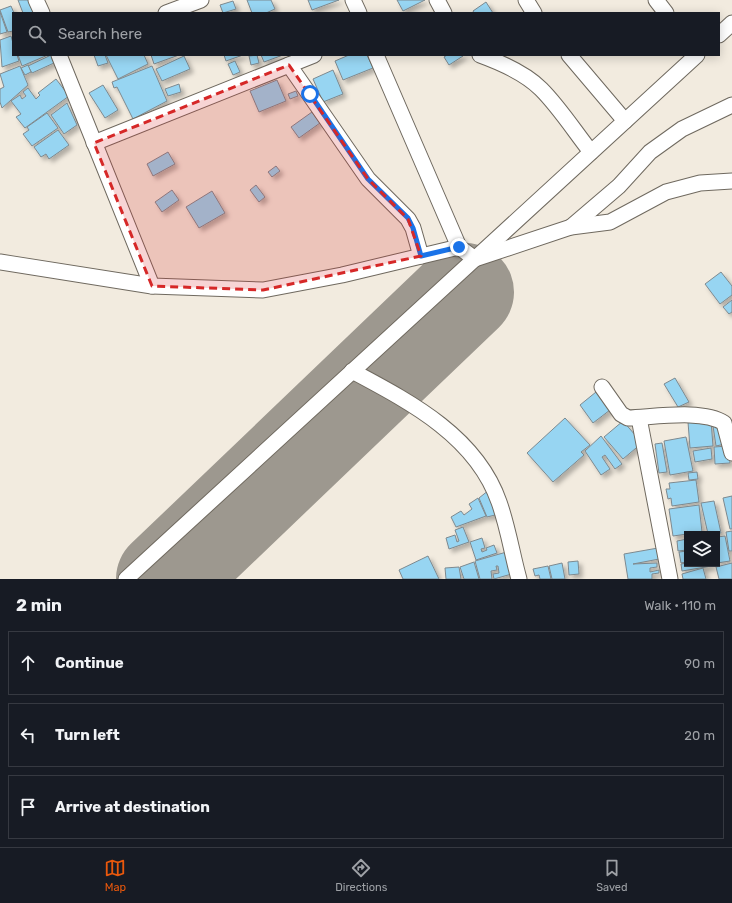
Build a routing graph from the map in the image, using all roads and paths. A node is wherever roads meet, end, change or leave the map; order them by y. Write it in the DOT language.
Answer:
graph roads {
  1 [pos="36,0"];
  2 [pos="201,0"];
  3 [pos="353,0"];
  4 [pos="437,0"];
  5 [pos="526,0"];
  6 [pos="656,0"];
  7 [pos="42,12"];
  8 [pos="169,12"];
  9 [pos="359,12"];
  10 [pos="443,12"];
  11 [pos="533,12"];
  12 [pos="665,12"];
  13 [pos="732,23"];
  14 [pos="720,34"];
  15 [pos="59,56"];
  16 [pos="312,56"];
  17 [pos="376,56"];
  18 [pos="483,56"];
  19 [pos="570,56"];
  20 [pos="696,56"];
  21 [pos="289,65"];
  22 [pos="732,105"];
  23 [pos="625,121"];
  24 [pos="94,143"];
  25 [pos="591,152"];
  26 [pos="732,181"];
  27 [pos="571,227"];
  28 [pos="459,247"];
  29 [pos="421,256"];
  30 [pos="475,258"];
  31 [pos="0,262"];
  32 [pos="152,286"];
  33 [pos="352,371"];
  34 [pos="602,387"];
  35 [pos="639,418"];
  36 [pos="732,453"];
  37 [pos="126,579"];
  38 [pos="519,579"];
  39 [pos="670,579"];
  1 -- 7 [label="street"];
  2 -- 8 [label="street"];
  3 -- 9 [label="street"];
  4 -- 10 [label="street"];
  5 -- 11 [label="street"];
  6 -- 12 [label="street"];
  13 -- 14 [label="street"];
  15 -- 24 [label="street"];
  16 -- 21 [label="street"];
  17 -- 28 [label="street"];
  18 -- 25 [label="street"];
  19 -- 23 [label="street"];
  20 -- 23 [label="street"];
  21 -- 24 [label="street"];
  21 -- 29 [label="street"];
  22 -- 27 [label="street"];
  23 -- 25 [label="street"];
  24 -- 32 [label="street"];
  25 -- 30 [label="street"];
  26 -- 27 [label="street"];
  27 -- 30 [label="street"];
  28 -- 29 [label="street"];
  28 -- 30 [label="street"];
  29 -- 32 [label="street"];
  30 -- 33 [label="street"];
  31 -- 32 [label="street"];
  33 -- 37 [label="street"];
  33 -- 38 [label="street"];
  34 -- 35 [label="street"];
  35 -- 36 [label="street"];
  35 -- 39 [label="street"];
}
